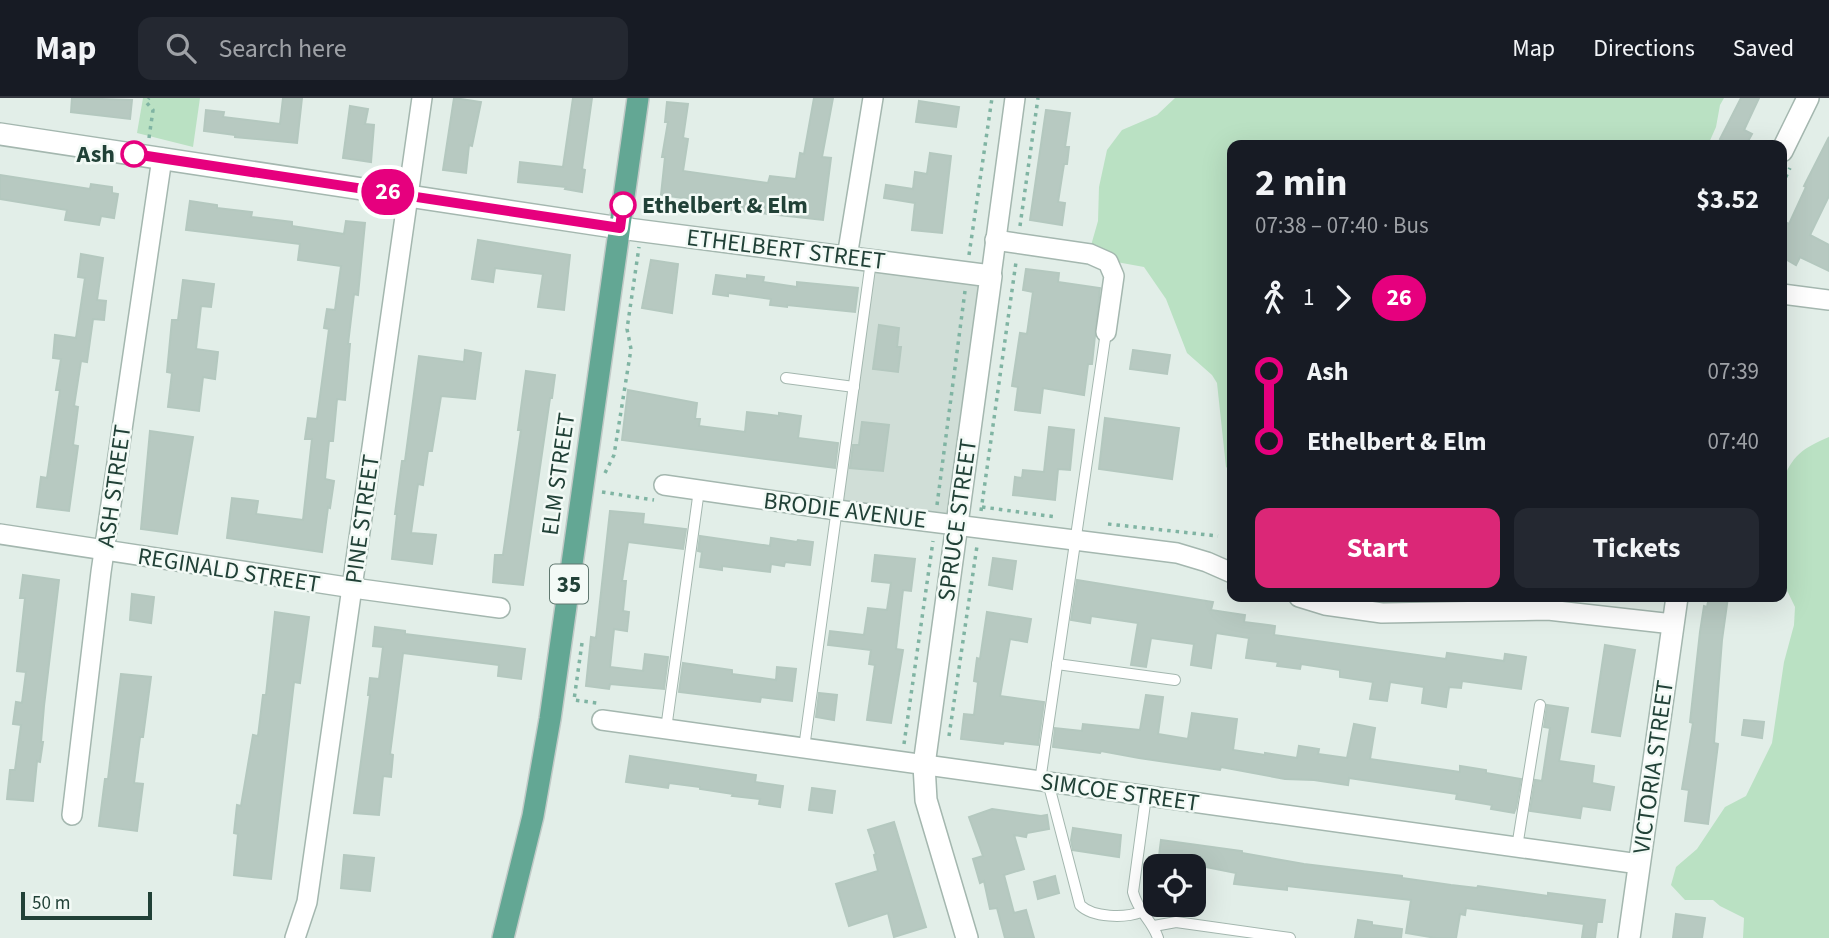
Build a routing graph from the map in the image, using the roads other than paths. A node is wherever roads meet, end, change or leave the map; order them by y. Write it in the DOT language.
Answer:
graph roads {
  1 [pos="422,98"];
  2 [pos="638,98"];
  3 [pos="873,98"];
  4 [pos="1015,98"];
  5 [pos="1808,98"];
  6 [pos="0,134"];
  7 [pos="1787,140"];
  8 [pos="162,158"];
  9 [pos="409,195"];
  10 [pos="630,229"];
  11 [pos="995,240"];
  12 [pos="847,257"];
  13 [pos="871,260"];
  14 [pos="991,276"];
  15 [pos="1787,295"];
  16 [pos="1829,300"];
  17 [pos="1106,332"];
  18 [pos="786,378"];
  19 [pos="854,387"];
  20 [pos="664,485"];
  21 [pos="699,490"];
  22 [pos="837,510"];
  23 [pos="956,525"];
  24 [pos="1077,530"];
  25 [pos="0,534"];
  26 [pos="104,551"];
  27 [pos="1227,571"];
  28 [pos="352,588"];
  29 [pos="1313,602"];
  30 [pos="1676,602"];
  31 [pos="500,608"];
  32 [pos="1673,624"];
  33 [pos="1057,664"];
  34 [pos="1175,680"];
  35 [pos="1540,705"];
  36 [pos="601,712"];
  37 [pos="666,729"];
  38 [pos="804,748"];
  39 [pos="924,765"];
  40 [pos="1044,782"];
  41 [pos="1146,796"];
  42 [pos="72,815"];
  43 [pos="1517,848"];
  44 [pos="1639,864"];
  45 [pos="1141,912"];
  46 [pos="1154,926"];
  47 [pos="295,938"];
  48 [pos="503,938"];
  49 [pos="967,938"];
  50 [pos="1158,938"];
  51 [pos="1290,938"];
  52 [pos="1629,938"];
  1 -- 9 [label="street, PINE STREET"];
  2 -- 10 [label="main road, ELM STREET / 35"];
  3 -- 12 [label="street"];
  4 -- 11 [label="street, SPRUCE STREET"];
  5 -- 7 [label="street"];
  6 -- 8 [label="street, ETHELBERT STREET"];
  8 -- 9 [label="street, ETHELBERT STREET"];
  8 -- 26 [label="street, ASH STREET"];
  9 -- 10 [label="street, ETHELBERT STREET"];
  9 -- 28 [label="street, PINE STREET"];
  10 -- 12 [label="street, ETHELBERT STREET"];
  10 -- 48 [label="main road, ELM STREET / 35"];
  11 -- 14 [label="street, SPRUCE STREET"];
  11 -- 17 [label="street"];
  12 -- 13 [label="street, ETHELBERT STREET"];
  13 -- 14 [label="street, ETHELBERT STREET"];
  13 -- 19 [label="lane"];
  14 -- 23 [label="street, SPRUCE STREET"];
  15 -- 16 [label="street"];
  17 -- 24 [label="lane"];
  18 -- 19 [label="lane"];
  19 -- 22 [label="lane"];
  20 -- 21 [label="street, BRODIE AVENUE"];
  21 -- 22 [label="street, BRODIE AVENUE"];
  21 -- 37 [label="lane"];
  22 -- 23 [label="street, BRODIE AVENUE"];
  22 -- 38 [label="lane"];
  23 -- 24 [label="street, BRODIE AVENUE"];
  23 -- 39 [label="street, SPRUCE STREET"];
  24 -- 27 [label="street, BRODIE AVENUE"];
  24 -- 33 [label="lane"];
  25 -- 26 [label="street, REGINALD STREET"];
  26 -- 28 [label="street, REGINALD STREET"];
  26 -- 42 [label="street, ASH STREET"];
  28 -- 31 [label="street, REGINALD STREET"];
  28 -- 47 [label="street, PINE STREET"];
  29 -- 32 [label="street"];
  30 -- 32 [label="street, VICTORIA STREET"];
  32 -- 44 [label="street, VICTORIA STREET"];
  33 -- 34 [label="lane"];
  33 -- 40 [label="lane"];
  35 -- 43 [label="lane"];
  36 -- 37 [label="street, SIMCOE STREET"];
  37 -- 38 [label="street, SIMCOE STREET"];
  38 -- 39 [label="street, SIMCOE STREET"];
  39 -- 40 [label="street, SIMCOE STREET"];
  39 -- 49 [label="street, SPRUCE STREET"];
  40 -- 41 [label="street, SIMCOE STREET"];
  40 -- 45 [label="lane"];
  41 -- 43 [label="street, SIMCOE STREET"];
  41 -- 45 [label="lane"];
  43 -- 44 [label="street, SIMCOE STREET"];
  44 -- 52 [label="street, VICTORIA STREET"];
  45 -- 46 [label="lane"];
  46 -- 50 [label="lane"];
  46 -- 51 [label="lane"];
}
